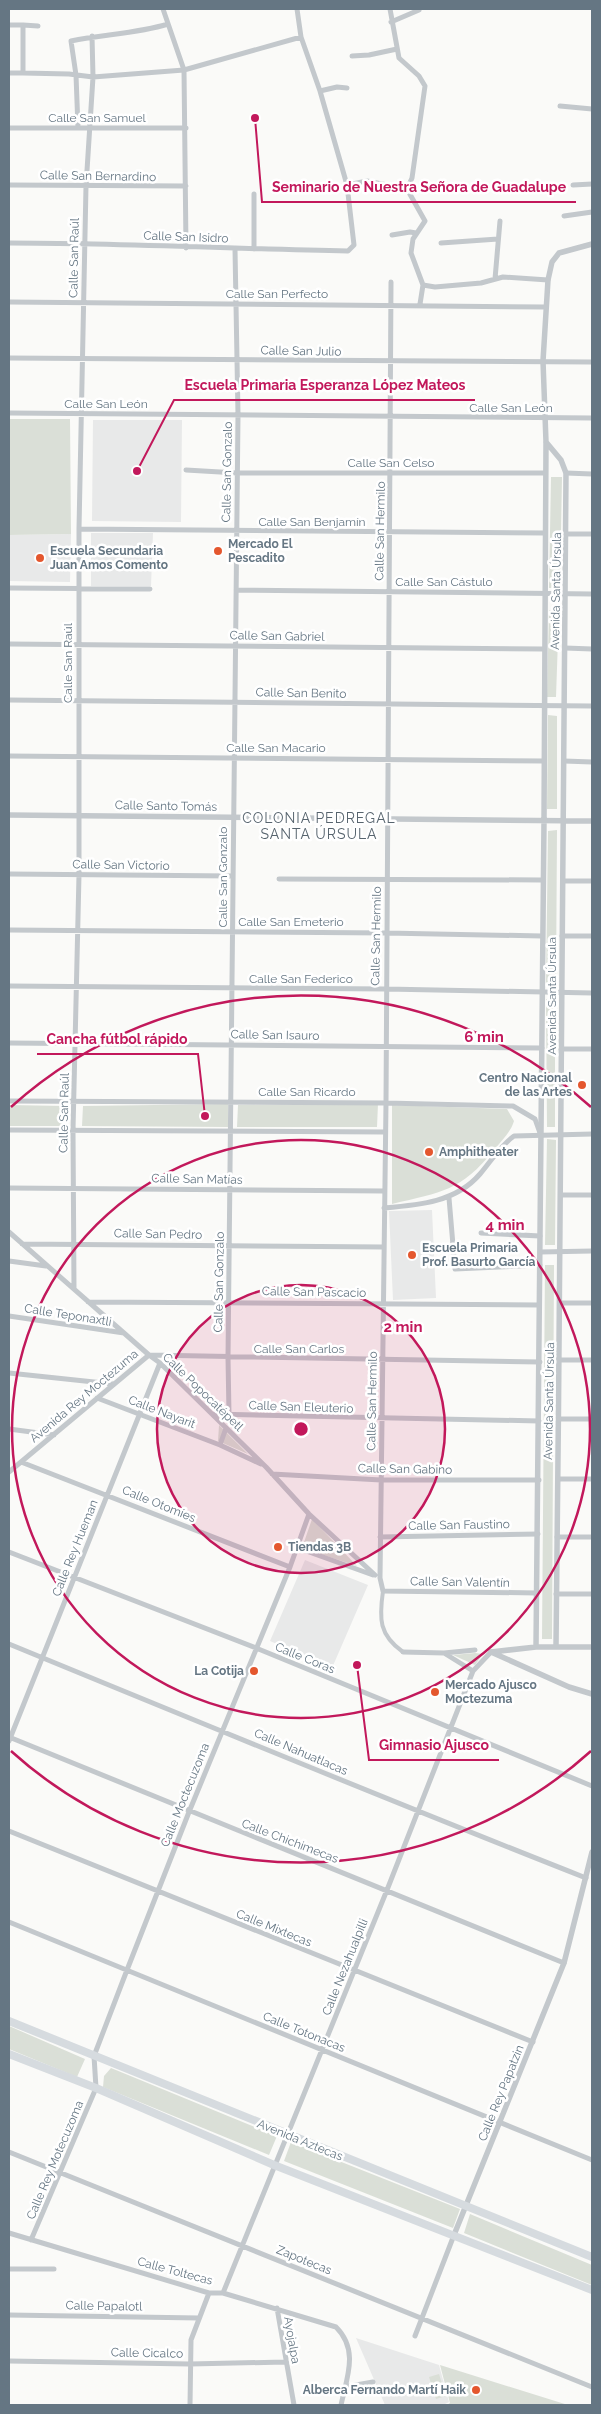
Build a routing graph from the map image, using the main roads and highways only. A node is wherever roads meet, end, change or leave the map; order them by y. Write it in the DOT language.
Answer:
graph roads {
  1 [pos="9,2021"];
  2 [pos="9,2054"];
  3 [pos="592,2257"];
  4 [pos="592,2290"];
  1 -- 3 [label="main road, Avenida Aztecas"];
  2 -- 4 [label="main road"];
}
